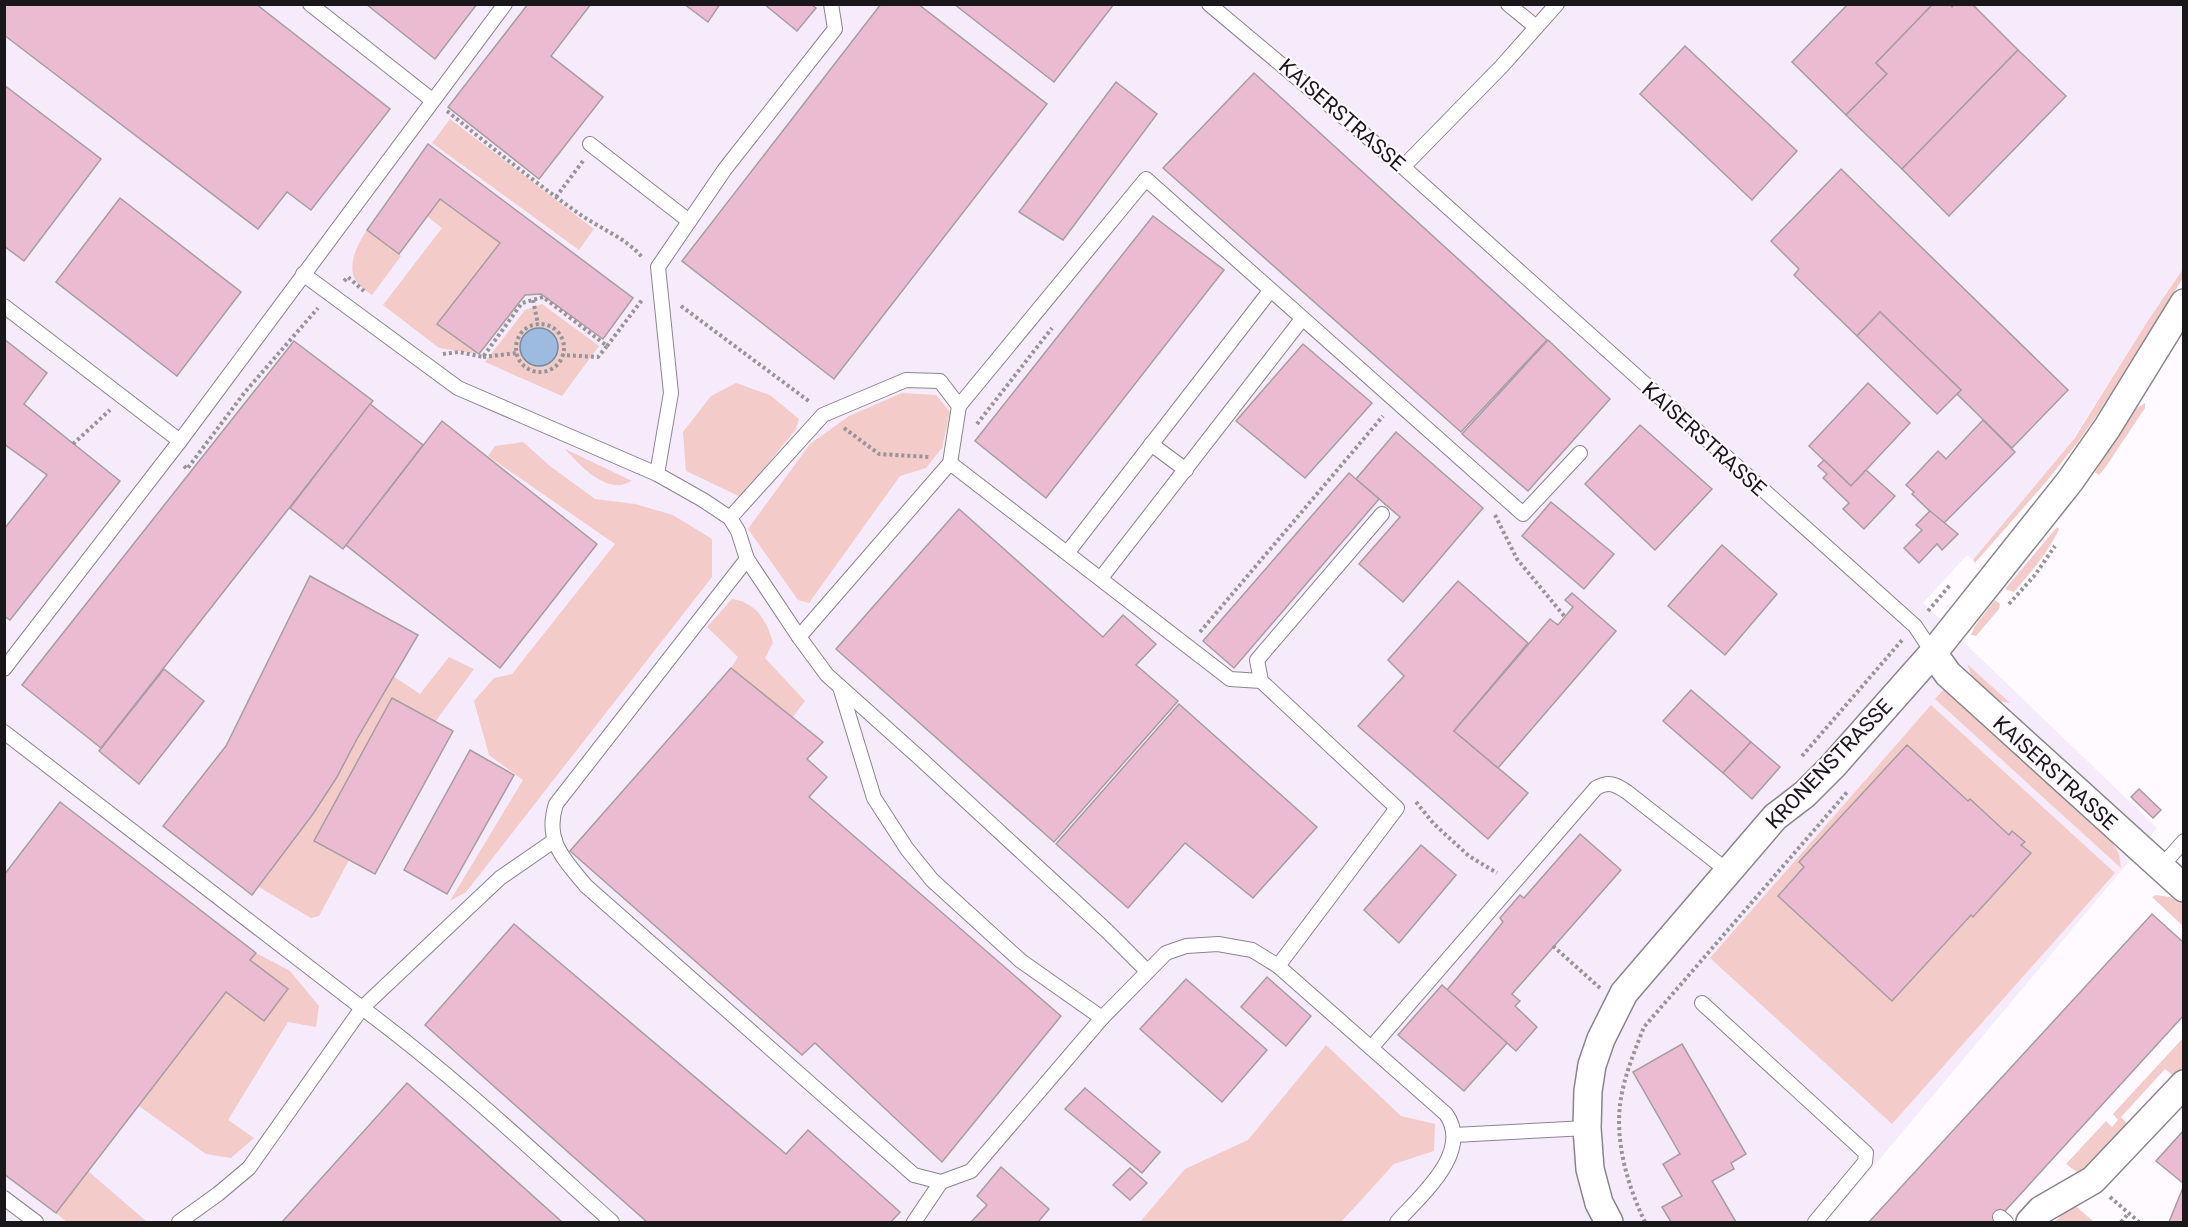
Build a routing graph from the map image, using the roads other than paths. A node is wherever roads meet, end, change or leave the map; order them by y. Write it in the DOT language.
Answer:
graph roads {
  1 [pos="310,4"];
  2 [pos="505,4"];
  3 [pos="831,4"];
  4 [pos="1209,4"];
  5 [pos="1508,4"];
  6 [pos="1557,4"];
  7 [pos="1536,27"];
  8 [pos="432,100"];
  9 [pos="590,144"];
  10 [pos="1403,167"];
  11 [pos="689,221"];
  12 [pos="303,274"];
  13 [pos="1270,291"];
  14 [pos="2184,303"];
  15 [pos="4,306"];
  16 [pos="1302,319"];
  17 [pos="959,406"];
  18 [pos="180,441"];
  19 [pos="1151,444"];
  20 [pos="1580,453"];
  21 [pos="950,463"];
  22 [pos="1186,470"];
  23 [pos="657,474"];
  24 [pos="1382,514"];
  25 [pos="730,518"];
  26 [pos="1068,552"];
  27 [pos="747,559"];
  28 [pos="1101,578"];
  29 [pos="799,637"];
  30 [pos="10,651"];
  31 [pos="1933,653"];
  32 [pos="4,669"];
  33 [pos="1261,681"];
  34 [pos="839,685"];
  35 [pos="4,732"];
  36 [pos="555,840"];
  37 [pos="2184,841"];
  38 [pos="2160,868"];
  39 [pos="1729,872"];
  40 [pos="2184,888"];
  41 [pos="1278,966"];
  42 [pos="1147,971"];
  43 [pos="1702,1003"];
  44 [pos="362,1008"];
  45 [pos="1102,1018"];
  46 [pos="1371,1048"];
  47 [pos="2184,1084"];
  48 [pos="1587,1128"];
  49 [pos="1454,1135"];
  50 [pos="941,1182"];
  51 [pos="4,1198"];
  52 [pos="36,1222"];
  53 [pos="178,1222"];
  54 [pos="612,1222"];
  55 [pos="914,1222"];
  56 [pos="1397,1222"];
  57 [pos="1609,1222"];
  58 [pos="1815,1222"];
  59 [pos="2030,1222"];
  1 -- 8 [label="lane"];
  2 -- 8 [label="lane"];
  3 -- 11 [label="lane"];
  4 -- 10 [label="lane, KAISERSTRASSE"];
  5 -- 7 [label="lane"];
  6 -- 7 [label="lane"];
  7 -- 10 [label="lane"];
  8 -- 12 [label="lane"];
  9 -- 11 [label="lane"];
  10 -- 31 [label="lane, KAISERSTRASSE"];
  11 -- 23 [label="lane"];
  12 -- 18 [label="lane"];
  12 -- 23 [label="lane"];
  13 -- 16 [label="lane"];
  13 -- 17 [label="lane"];
  13 -- 19 [label="lane"];
  14 -- 31 [label="street, KRONENSTRASSE"];
  15 -- 18 [label="lane"];
  16 -- 20 [label="lane"];
  16 -- 22 [label="lane"];
  17 -- 21 [label="lane"];
  17 -- 25 [label="lane"];
  18 -- 30 [label="lane"];
  19 -- 22 [label="lane"];
  19 -- 26 [label="lane"];
  21 -- 26 [label="lane"];
  21 -- 29 [label="lane"];
  22 -- 28 [label="lane"];
  23 -- 25 [label="lane"];
  24 -- 33 [label="lane"];
  25 -- 27 [label="lane"];
  26 -- 28 [label="lane"];
  27 -- 29 [label="lane"];
  27 -- 36 [label="lane"];
  28 -- 33 [label="lane"];
  29 -- 34 [label="lane"];
  30 -- 32 [label="lane"];
  31 -- 38 [label="street, KAISERSTRASSE"];
  31 -- 39 [label="street, KRONENSTRASSE"];
  33 -- 41 [label="lane"];
  34 -- 42 [label="lane"];
  34 -- 45 [label="lane"];
  35 -- 44 [label="lane"];
  36 -- 44 [label="lane"];
  36 -- 50 [label="lane"];
  37 -- 38 [label="lane"];
  38 -- 40 [label="street, KAISERSTRASSE"];
  39 -- 46 [label="lane"];
  39 -- 48 [label="street, KRONENSTRASSE"];
  41 -- 42 [label="lane"];
  41 -- 46 [label="lane"];
  42 -- 45 [label="lane"];
  43 -- 58 [label="lane"];
  44 -- 53 [label="lane"];
  44 -- 54 [label="lane"];
  45 -- 50 [label="lane"];
  46 -- 49 [label="lane"];
  47 -- 59 [label="street"];
  48 -- 49 [label="lane"];
  48 -- 57 [label="street, KRONENSTRASSE"];
  49 -- 56 [label="lane"];
  50 -- 55 [label="lane"];
  51 -- 52 [label="lane"];
}
